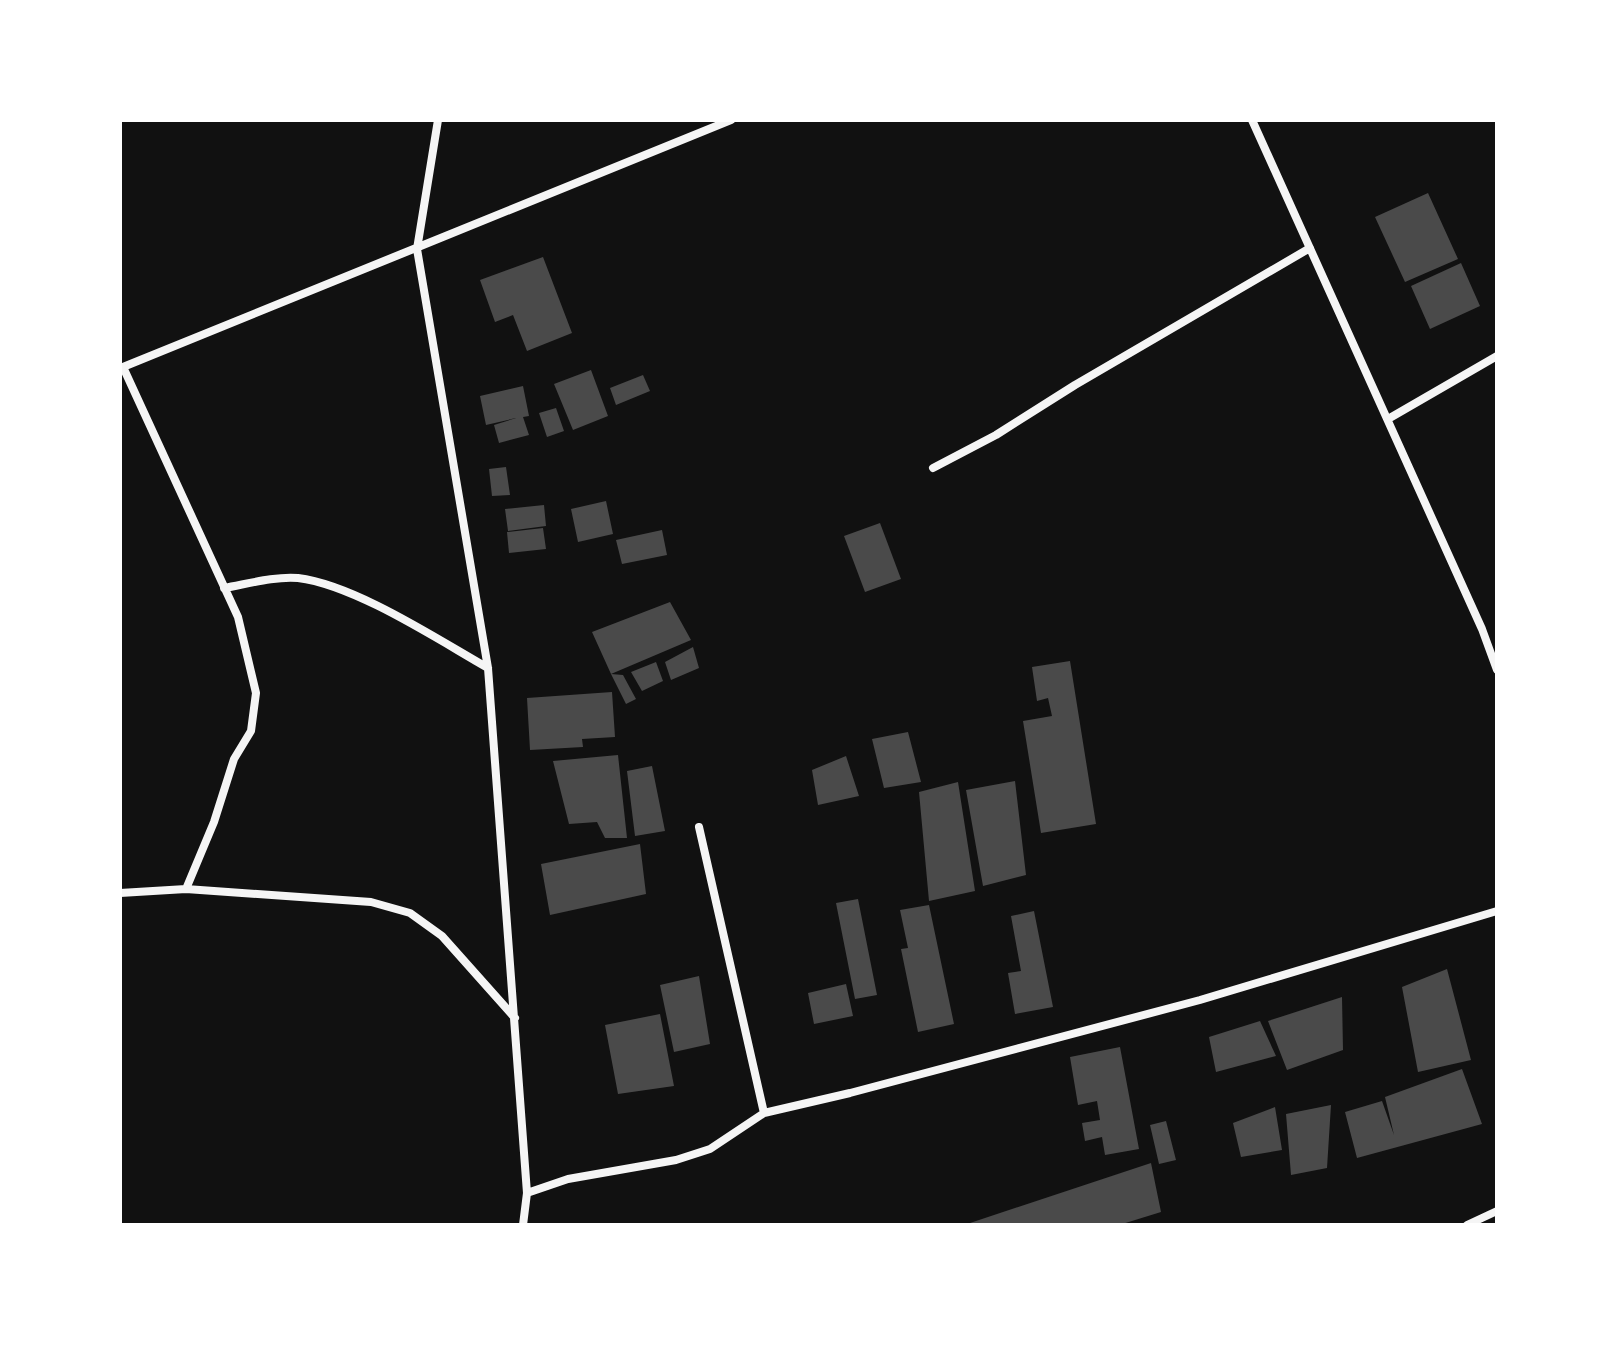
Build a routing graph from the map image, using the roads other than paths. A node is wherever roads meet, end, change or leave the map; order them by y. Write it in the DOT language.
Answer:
graph roads {
  1 [pos="438,120"];
  2 [pos="731,120"];
  3 [pos="1252,120"];
  4 [pos="1310,248"];
  5 [pos="417,249"];
  6 [pos="1497,356"];
  7 [pos="121,367"];
  8 [pos="1388,419"];
  9 [pos="933,468"];
  10 [pos="224,588"];
  11 [pos="488,668"];
  12 [pos="1497,670"];
  13 [pos="699,827"];
  14 [pos="186,889"];
  15 [pos="120,893"];
  16 [pos="1497,911"];
  17 [pos="516,1019"];
  18 [pos="764,1113"];
  19 [pos="527,1193"];
  20 [pos="1497,1211"];
  21 [pos="523,1225"];
  22 [pos="1467,1225"];
  1 -- 5 [label="street"];
  2 -- 5 [label="street"];
  3 -- 4 [label="street"];
  4 -- 8 [label="street"];
  4 -- 9 [label="street"];
  5 -- 7 [label="street"];
  5 -- 11 [label="street"];
  6 -- 8 [label="street"];
  7 -- 10 [label="street"];
  8 -- 12 [label="street"];
  10 -- 11 [label="street"];
  10 -- 14 [label="street"];
  11 -- 17 [label="street"];
  13 -- 18 [label="street"];
  14 -- 15 [label="street"];
  14 -- 17 [label="street"];
  16 -- 18 [label="street"];
  17 -- 19 [label="street"];
  18 -- 19 [label="street"];
  19 -- 21 [label="street"];
  20 -- 22 [label="street"];
}
